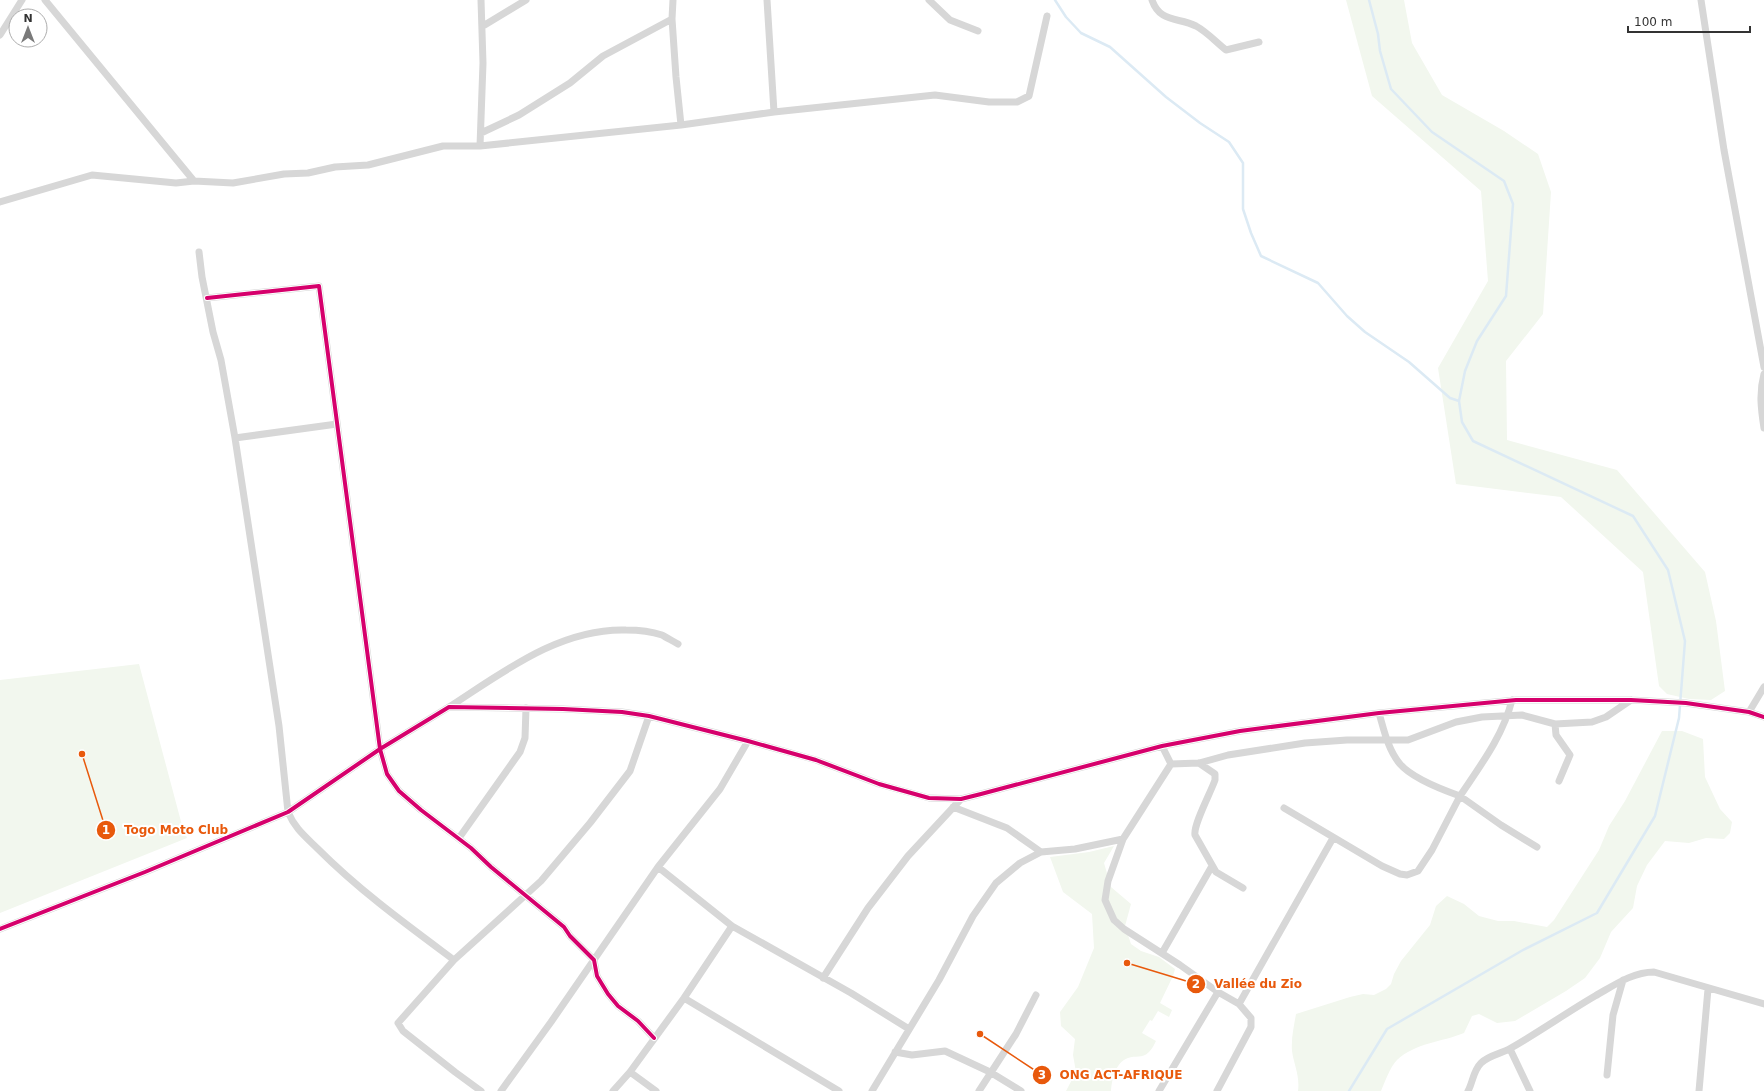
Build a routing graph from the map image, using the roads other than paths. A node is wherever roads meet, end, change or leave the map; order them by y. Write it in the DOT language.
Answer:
graph roads {
  1 [pos="22,0"];
  2 [pos="45,0"];
  3 [pos="481,0"];
  4 [pos="526,0"];
  5 [pos="673,0"];
  6 [pos="767,0"];
  7 [pos="929,0"];
  8 [pos="1152,0"];
  9 [pos="1701,0"];
  10 [pos="1046,16"];
  11 [pos="672,18"];
  12 [pos="483,26"];
  13 [pos="978,31"];
  14 [pos="0,35"];
  15 [pos="1259,42"];
  16 [pos="774,112"];
  17 [pos="681,125"];
  18 [pos="481,133"];
  19 [pos="480,146"];
  20 [pos="194,181"];
  21 [pos="0,202"];
  22 [pos="199,252"];
  23 [pos="207,298"];
  24 [pos="1764,367"];
  25 [pos="1764,374"];
  26 [pos="337,424"];
  27 [pos="1764,428"];
  28 [pos="235,438"];
  29 [pos="678,644"];
  30 [pos="1764,687"];
  31 [pos="1512,700"];
  32 [pos="1631,700"];
  33 [pos="449,707"];
  34 [pos="526,708"];
  35 [pos="1749,712"];
  36 [pos="1379,713"];
  37 [pos="1508,715"];
  38 [pos="649,716"];
  39 [pos="1764,717"];
  40 [pos="1555,724"];
  41 [pos="748,741"];
  42 [pos="1387,741"];
  43 [pos="1162,746"];
  44 [pos="380,749"];
  45 [pos="1199,763"];
  46 [pos="1171,764"];
  47 [pos="1559,781"];
  48 [pos="1460,796"];
  49 [pos="961,799"];
  50 [pos="953,807"];
  51 [pos="1284,808"];
  52 [pos="288,812"];
  53 [pos="459,838"];
  54 [pos="1333,838"];
  55 [pos="1123,839"];
  56 [pos="1537,847"];
  57 [pos="1041,852"];
  58 [pos="1212,866"];
  59 [pos="658,867"];
  60 [pos="1243,888"];
  61 [pos="526,895"];
  62 [pos="732,926"];
  63 [pos="0,929"];
  64 [pos="1162,953"];
  65 [pos="454,960"];
  66 [pos="594,960"];
  67 [pos="823,978"];
  68 [pos="1623,980"];
  69 [pos="1708,988"];
  70 [pos="1218,992"];
  71 [pos="1036,995"];
  72 [pos="684,998"];
  73 [pos="1239,1004"];
  74 [pos="1764,1004"];
  75 [pos="909,1029"];
  76 [pos="654,1038"];
  77 [pos="1510,1049"];
  78 [pos="895,1052"];
  79 [pos="630,1072"];
  80 [pos="990,1072"];
  81 [pos="1607,1075"];
  82 [pos="481,1091"];
  83 [pos="501,1091"];
  84 [pos="613,1091"];
  85 [pos="656,1091"];
  86 [pos="839,1091"];
  87 [pos="872,1091"];
  88 [pos="979,1091"];
  89 [pos="1020,1091"];
  90 [pos="1159,1091"];
  91 [pos="1217,1091"];
  92 [pos="1468,1091"];
  93 [pos="1530,1091"];
  94 [pos="1699,1091"];
  1 -- 14 [label="street"];
  2 -- 20 [label="street"];
  3 -- 12 [label="street"];
  4 -- 12 [label="street"];
  5 -- 11 [label="street"];
  6 -- 16 [label="street"];
  7 -- 13 [label="street"];
  8 -- 15 [label="street"];
  9 -- 24 [label="street"];
  10 -- 16 [label="street"];
  11 -- 17 [label="street"];
  11 -- 18 [label="street"];
  12 -- 18 [label="street"];
  16 -- 17 [label="street"];
  17 -- 19 [label="street"];
  18 -- 19 [label="street"];
  19 -- 20 [label="street"];
  20 -- 21 [label="street"];
  22 -- 23 [label="street"];
  23 -- 26 [label="street"];
  23 -- 28 [label="street"];
  25 -- 27 [label="street"];
  26 -- 28 [label="street"];
  26 -- 44 [label="street"];
  28 -- 52 [label="street"];
  29 -- 33 [label="street"];
  30 -- 35 [label="street"];
  31 -- 32 [label="street"];
  31 -- 36 [label="street"];
  31 -- 37 [label="street"];
  32 -- 35 [label="street"];
  32 -- 40 [label="street"];
  33 -- 34 [label="street"];
  33 -- 44 [label="street"];
  34 -- 38 [label="street"];
  34 -- 53 [label="street"];
  35 -- 39 [label="street"];
  36 -- 42 [label="street"];
  36 -- 43 [label="street"];
  37 -- 40 [label="street"];
  37 -- 42 [label="street"];
  37 -- 48 [label="street"];
  38 -- 41 [label="street"];
  38 -- 61 [label="street"];
  40 -- 47 [label="street"];
  41 -- 49 [label="street"];
  41 -- 59 [label="street"];
  42 -- 45 [label="street"];
  42 -- 48 [label="street"];
  43 -- 46 [label="street"];
  43 -- 49 [label="street"];
  44 -- 52 [label="street"];
  44 -- 53 [label="street"];
  45 -- 46 [label="street"];
  45 -- 58 [label="street"];
  46 -- 55 [label="street"];
  48 -- 54 [label="street"];
  48 -- 56 [label="street"];
  49 -- 50 [label="street"];
  50 -- 57 [label="street"];
  50 -- 67 [label="street"];
  51 -- 54 [label="street"];
  52 -- 63 [label="street"];
  52 -- 65 [label="street"];
  53 -- 61 [label="street"];
  54 -- 73 [label="street"];
  55 -- 57 [label="street"];
  55 -- 64 [label="street"];
  57 -- 75 [label="street"];
  58 -- 60 [label="street"];
  58 -- 64 [label="street"];
  59 -- 62 [label="street"];
  59 -- 66 [label="street"];
  61 -- 65 [label="street"];
  61 -- 66 [label="street"];
  62 -- 67 [label="street"];
  62 -- 72 [label="street"];
  64 -- 70 [label="street"];
  65 -- 82 [label="street"];
  66 -- 76 [label="street"];
  66 -- 83 [label="street"];
  67 -- 75 [label="street"];
  68 -- 69 [label="street"];
  68 -- 77 [label="street"];
  68 -- 81 [label="street"];
  69 -- 74 [label="street"];
  69 -- 94 [label="street"];
  70 -- 73 [label="street"];
  70 -- 90 [label="street"];
  71 -- 80 [label="street"];
  72 -- 76 [label="street"];
  72 -- 86 [label="street"];
  73 -- 91 [label="street"];
  75 -- 78 [label="street"];
  76 -- 79 [label="street"];
  77 -- 92 [label="street"];
  77 -- 93 [label="street"];
  78 -- 80 [label="street"];
  78 -- 87 [label="street"];
  79 -- 84 [label="street"];
  79 -- 85 [label="street"];
  80 -- 88 [label="street"];
  80 -- 89 [label="street"];
}
